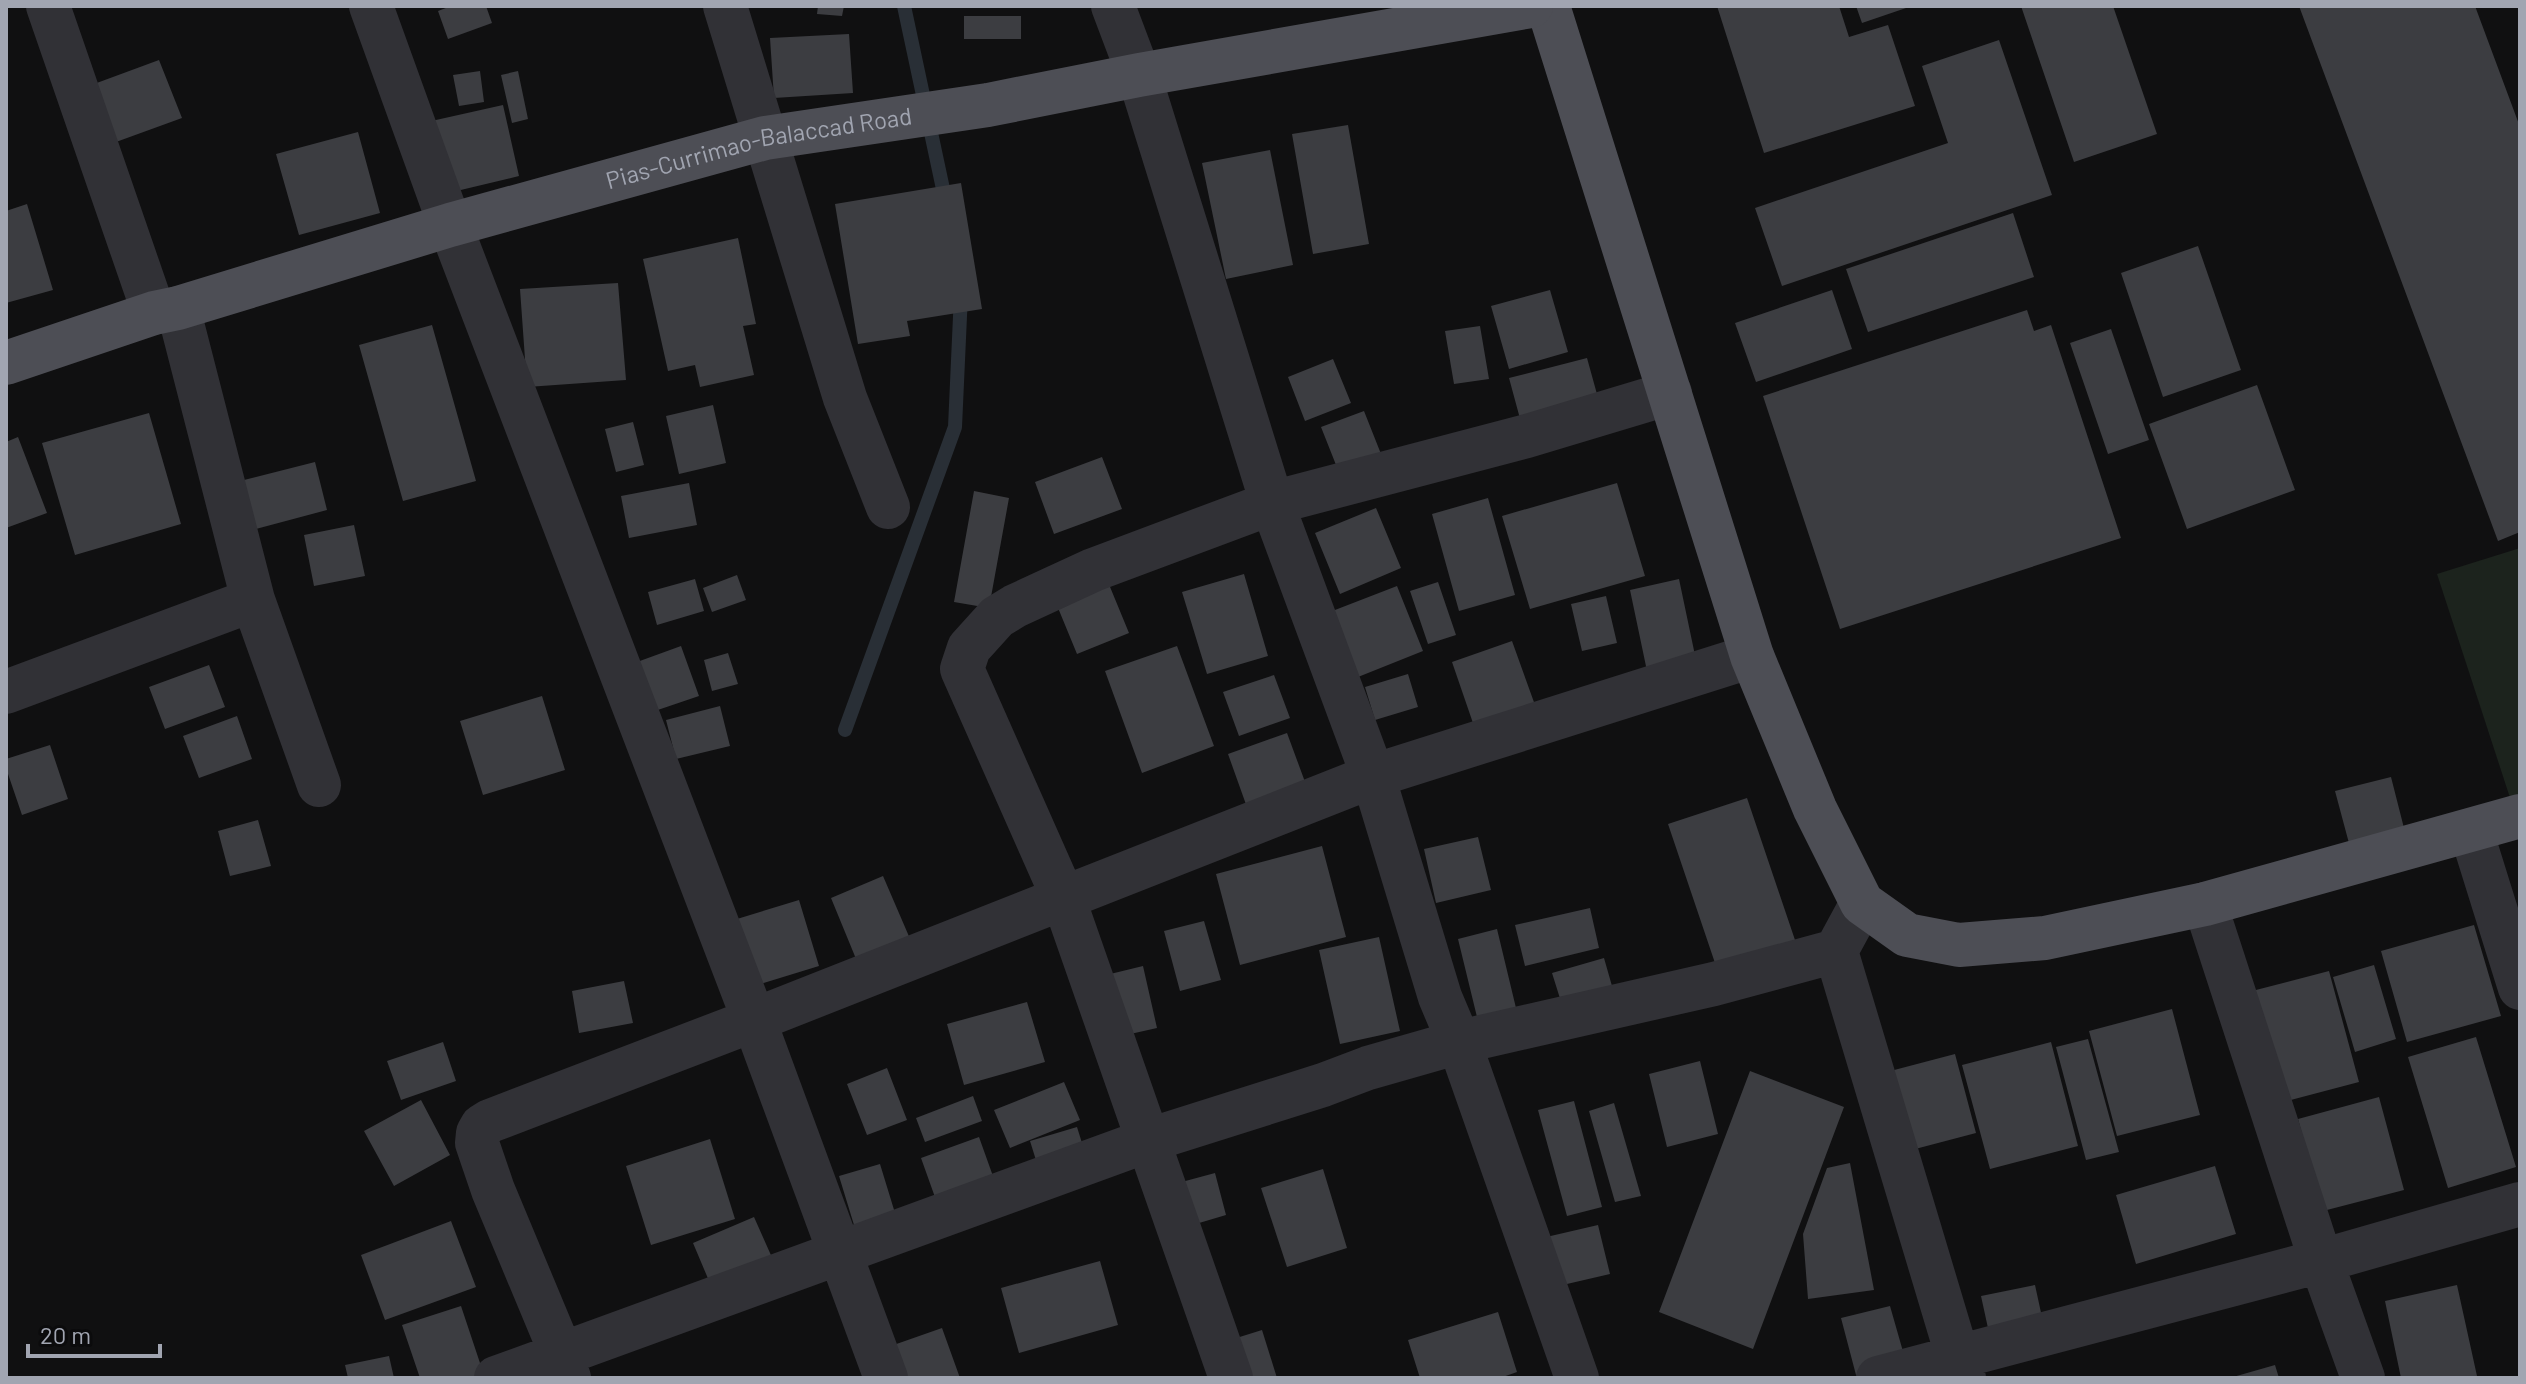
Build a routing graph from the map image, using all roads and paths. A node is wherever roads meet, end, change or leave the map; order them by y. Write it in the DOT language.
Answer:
graph roads {
  1 [pos="48,6"];
  2 [pos="371,6"];
  3 [pos="725,6"];
  4 [pos="1113,6"];
  5 [pos="1531,6"];
  6 [pos="1548,6"];
  7 [pos="1139,75"];
  8 [pos="765,138"];
  9 [pos="450,225"];
  10 [pos="166,310"];
  11 [pos="6,363"];
  12 [pos="1670,393"];
  13 [pos="1272,503"];
  14 [pos="888,507"];
  15 [pos="253,600"];
  16 [pos="1752,656"];
  17 [pos="6,692"];
  18 [pos="1373,776"];
  19 [pos="319,785"];
  20 [pos="2520,816"];
  21 [pos="2471,831"];
  22 [pos="1063,897"];
  23 [pos="1862,903"];
  24 [pos="2205,904"];
  25 [pos="1836,951"];
  26 [pos="2520,988"];
  27 [pos="754,1020"];
  28 [pos="1459,1042"];
  29 [pos="1149,1140"];
  30 [pos="2520,1204"];
  31 [pos="839,1251"];
  32 [pos="2321,1261"];
  33 [pos="565,1366"];
  34 [pos="1960,1367"];
  35 [pos="496,1378"];
  36 [pos="886,1378"];
  37 [pos="1231,1378"];
  38 [pos="1577,1378"];
  39 [pos="1878,1378"];
  40 [pos="2363,1378"];
  1 -- 10 [label="street"];
  2 -- 9 [label="street"];
  3 -- 8 [label="street"];
  4 -- 7 [label="street"];
  5 -- 7 [label="main road, Pias-Currimao-Balaccad Road"];
  6 -- 12 [label="main road"];
  7 -- 8 [label="main road, Pias-Currimao-Balaccad Road"];
  7 -- 13 [label="street"];
  8 -- 9 [label="main road, Pias-Currimao-Balaccad Road"];
  8 -- 14 [label="street"];
  9 -- 10 [label="main road, Pias-Currimao-Balaccad Road"];
  9 -- 27 [label="street"];
  10 -- 11 [label="main road, Pias-Currimao-Balaccad Road"];
  10 -- 15 [label="street"];
  12 -- 13 [label="street"];
  12 -- 16 [label="main road"];
  13 -- 18 [label="street"];
  13 -- 22 [label="street"];
  15 -- 17 [label="street"];
  15 -- 19 [label="street"];
  16 -- 18 [label="street"];
  16 -- 23 [label="main road"];
  18 -- 22 [label="street"];
  18 -- 28 [label="street"];
  20 -- 21 [label="main road"];
  21 -- 24 [label="main road"];
  21 -- 26 [label="street"];
  22 -- 27 [label="street"];
  22 -- 29 [label="street"];
  23 -- 24 [label="main road"];
  23 -- 25 [label="street"];
  24 -- 32 [label="street"];
  25 -- 28 [label="street"];
  25 -- 34 [label="street"];
  27 -- 31 [label="street"];
  27 -- 33 [label="street"];
  28 -- 29 [label="street"];
  28 -- 38 [label="street"];
  29 -- 31 [label="street"];
  29 -- 37 [label="street"];
  30 -- 32 [label="street"];
  31 -- 33 [label="street"];
  31 -- 36 [label="street"];
  32 -- 34 [label="street"];
  32 -- 40 [label="street"];
  33 -- 35 [label="street"];
  34 -- 39 [label="street"];
}
